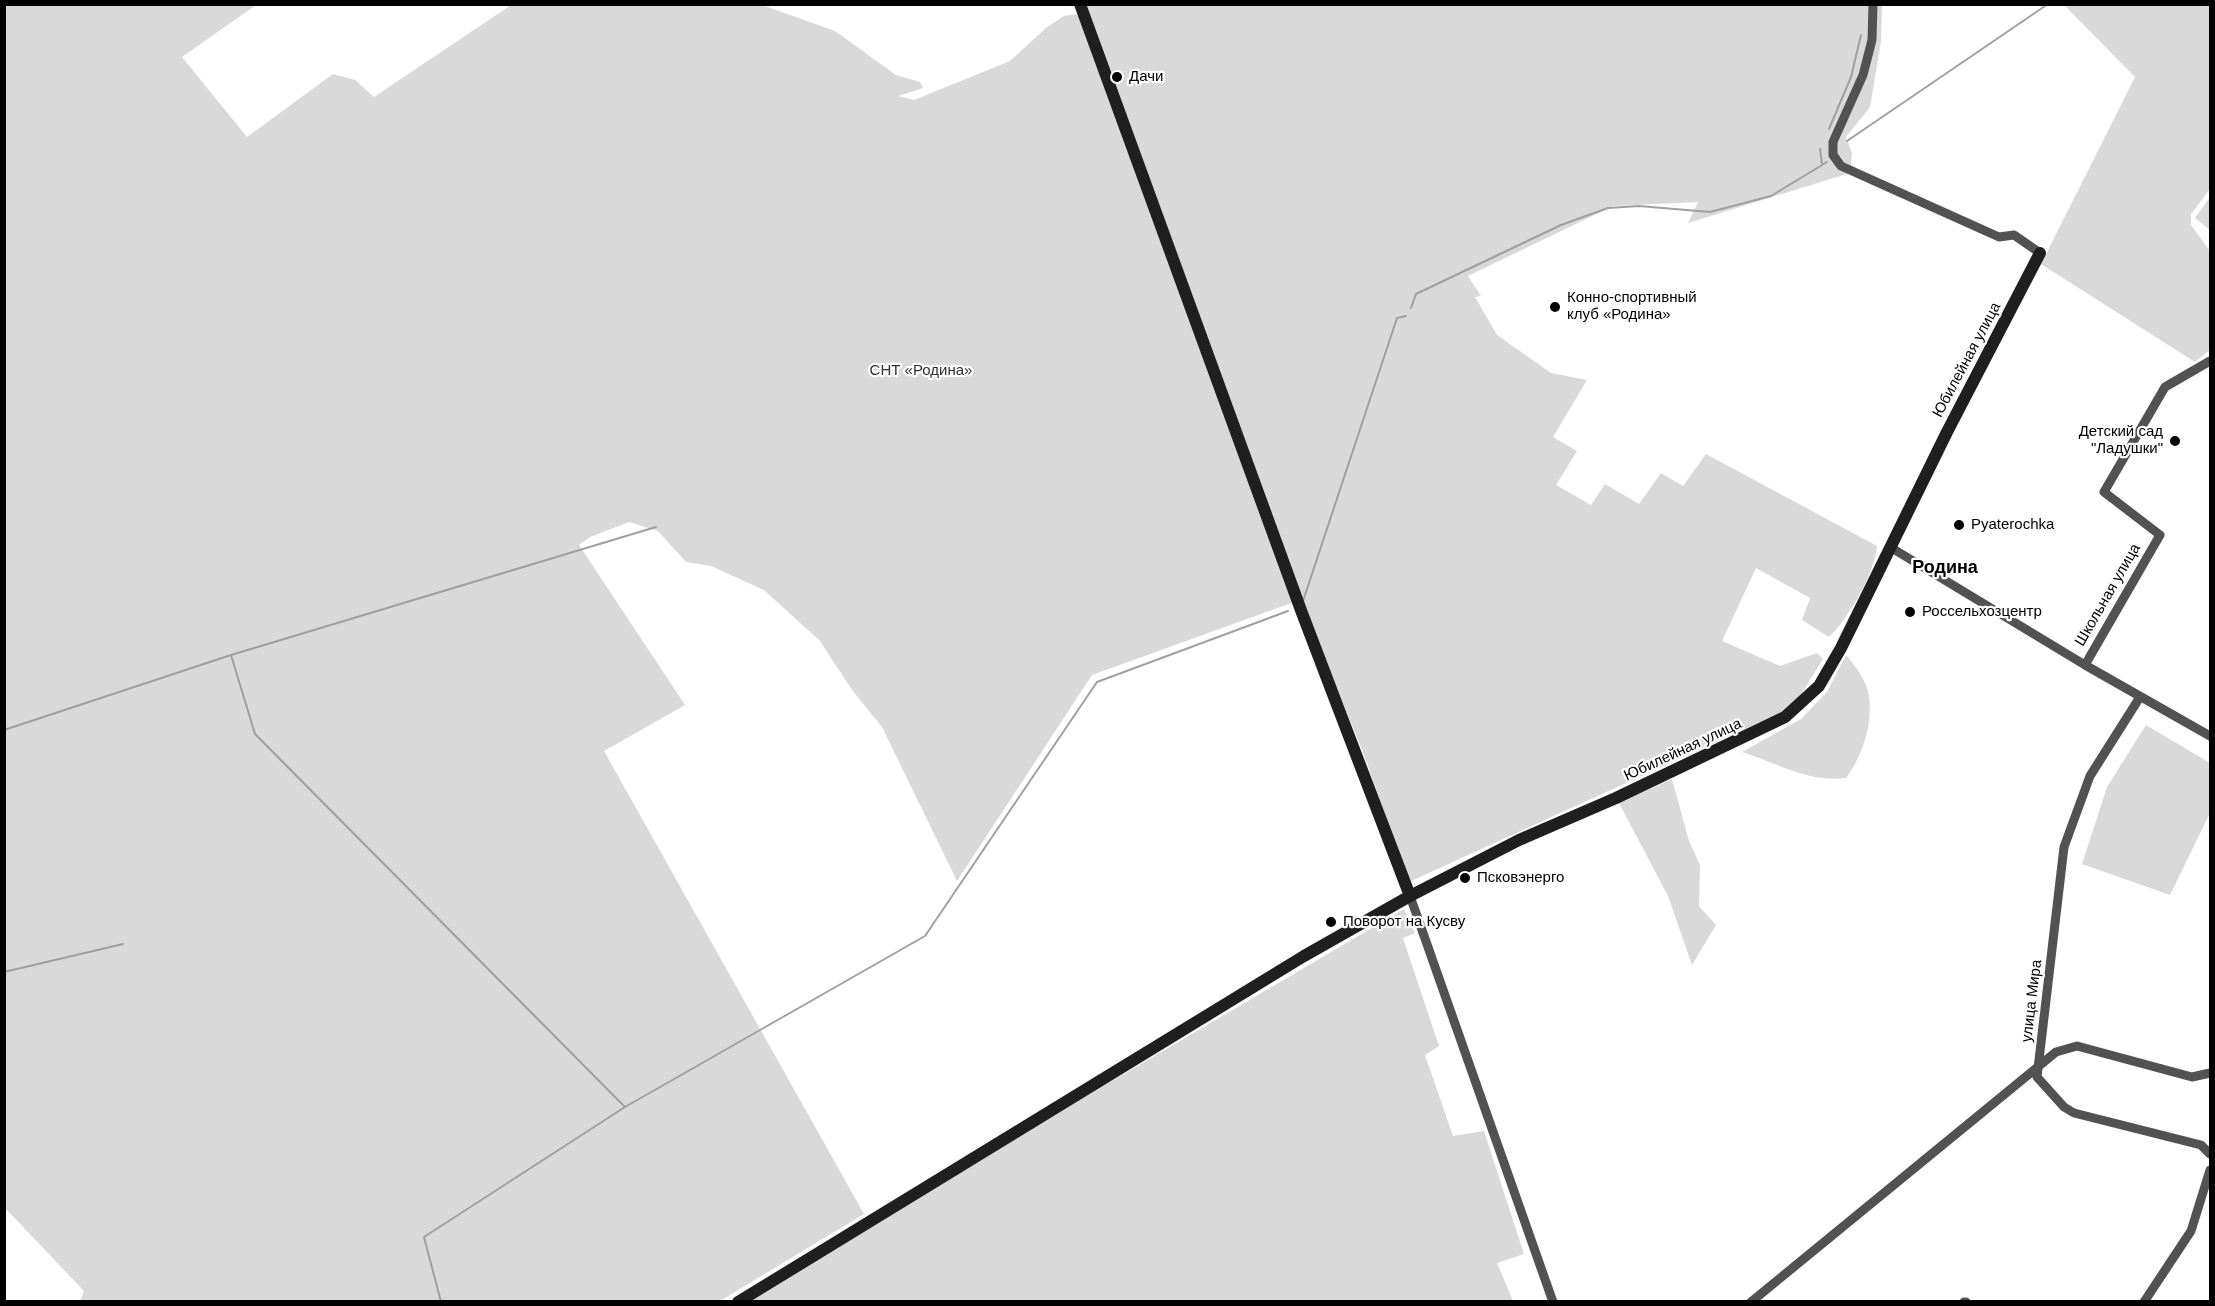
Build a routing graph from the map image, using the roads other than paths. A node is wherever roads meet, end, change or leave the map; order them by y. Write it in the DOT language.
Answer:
graph roads {
  1 [pos="1080,4"];
  2 [pos="1873,4"];
  3 [pos="2040,253"];
  4 [pos="2211,361"];
  5 [pos="1890,547"];
  6 [pos="2085,665"];
  7 [pos="2140,697"];
  8 [pos="2211,736"];
  9 [pos="1410,896"];
  10 [pos="2036,1065"];
  11 [pos="2211,1073"];
  12 [pos="2211,1154"];
  13 [pos="2210,1172"];
  14 [pos="2144,1301"];
  15 [pos="738,1302"];
  16 [pos="1553,1302"];
  17 [pos="1751,1302"];
  18 [pos="2137,1302"];
  1 -- 9 [label="street"];
  2 -- 3 [label="street"];
  3 -- 5 [label="street, Юбилейная улица"];
  4 -- 6 [label="street, Школьная улица"];
  5 -- 6 [label="street"];
  5 -- 9 [label="street, Юбилейная улица"];
  6 -- 7 [label="street"];
  7 -- 8 [label="street"];
  7 -- 10 [label="street, улица Мира"];
  9 -- 15 [label="street, Юбилейная улица"];
  9 -- 16 [label="street"];
  10 -- 11 [label="street"];
  10 -- 12 [label="street"];
  10 -- 17 [label="street, улица Мира"];
  13 -- 14 [label="street"];
  14 -- 18 [label="street"];
}
